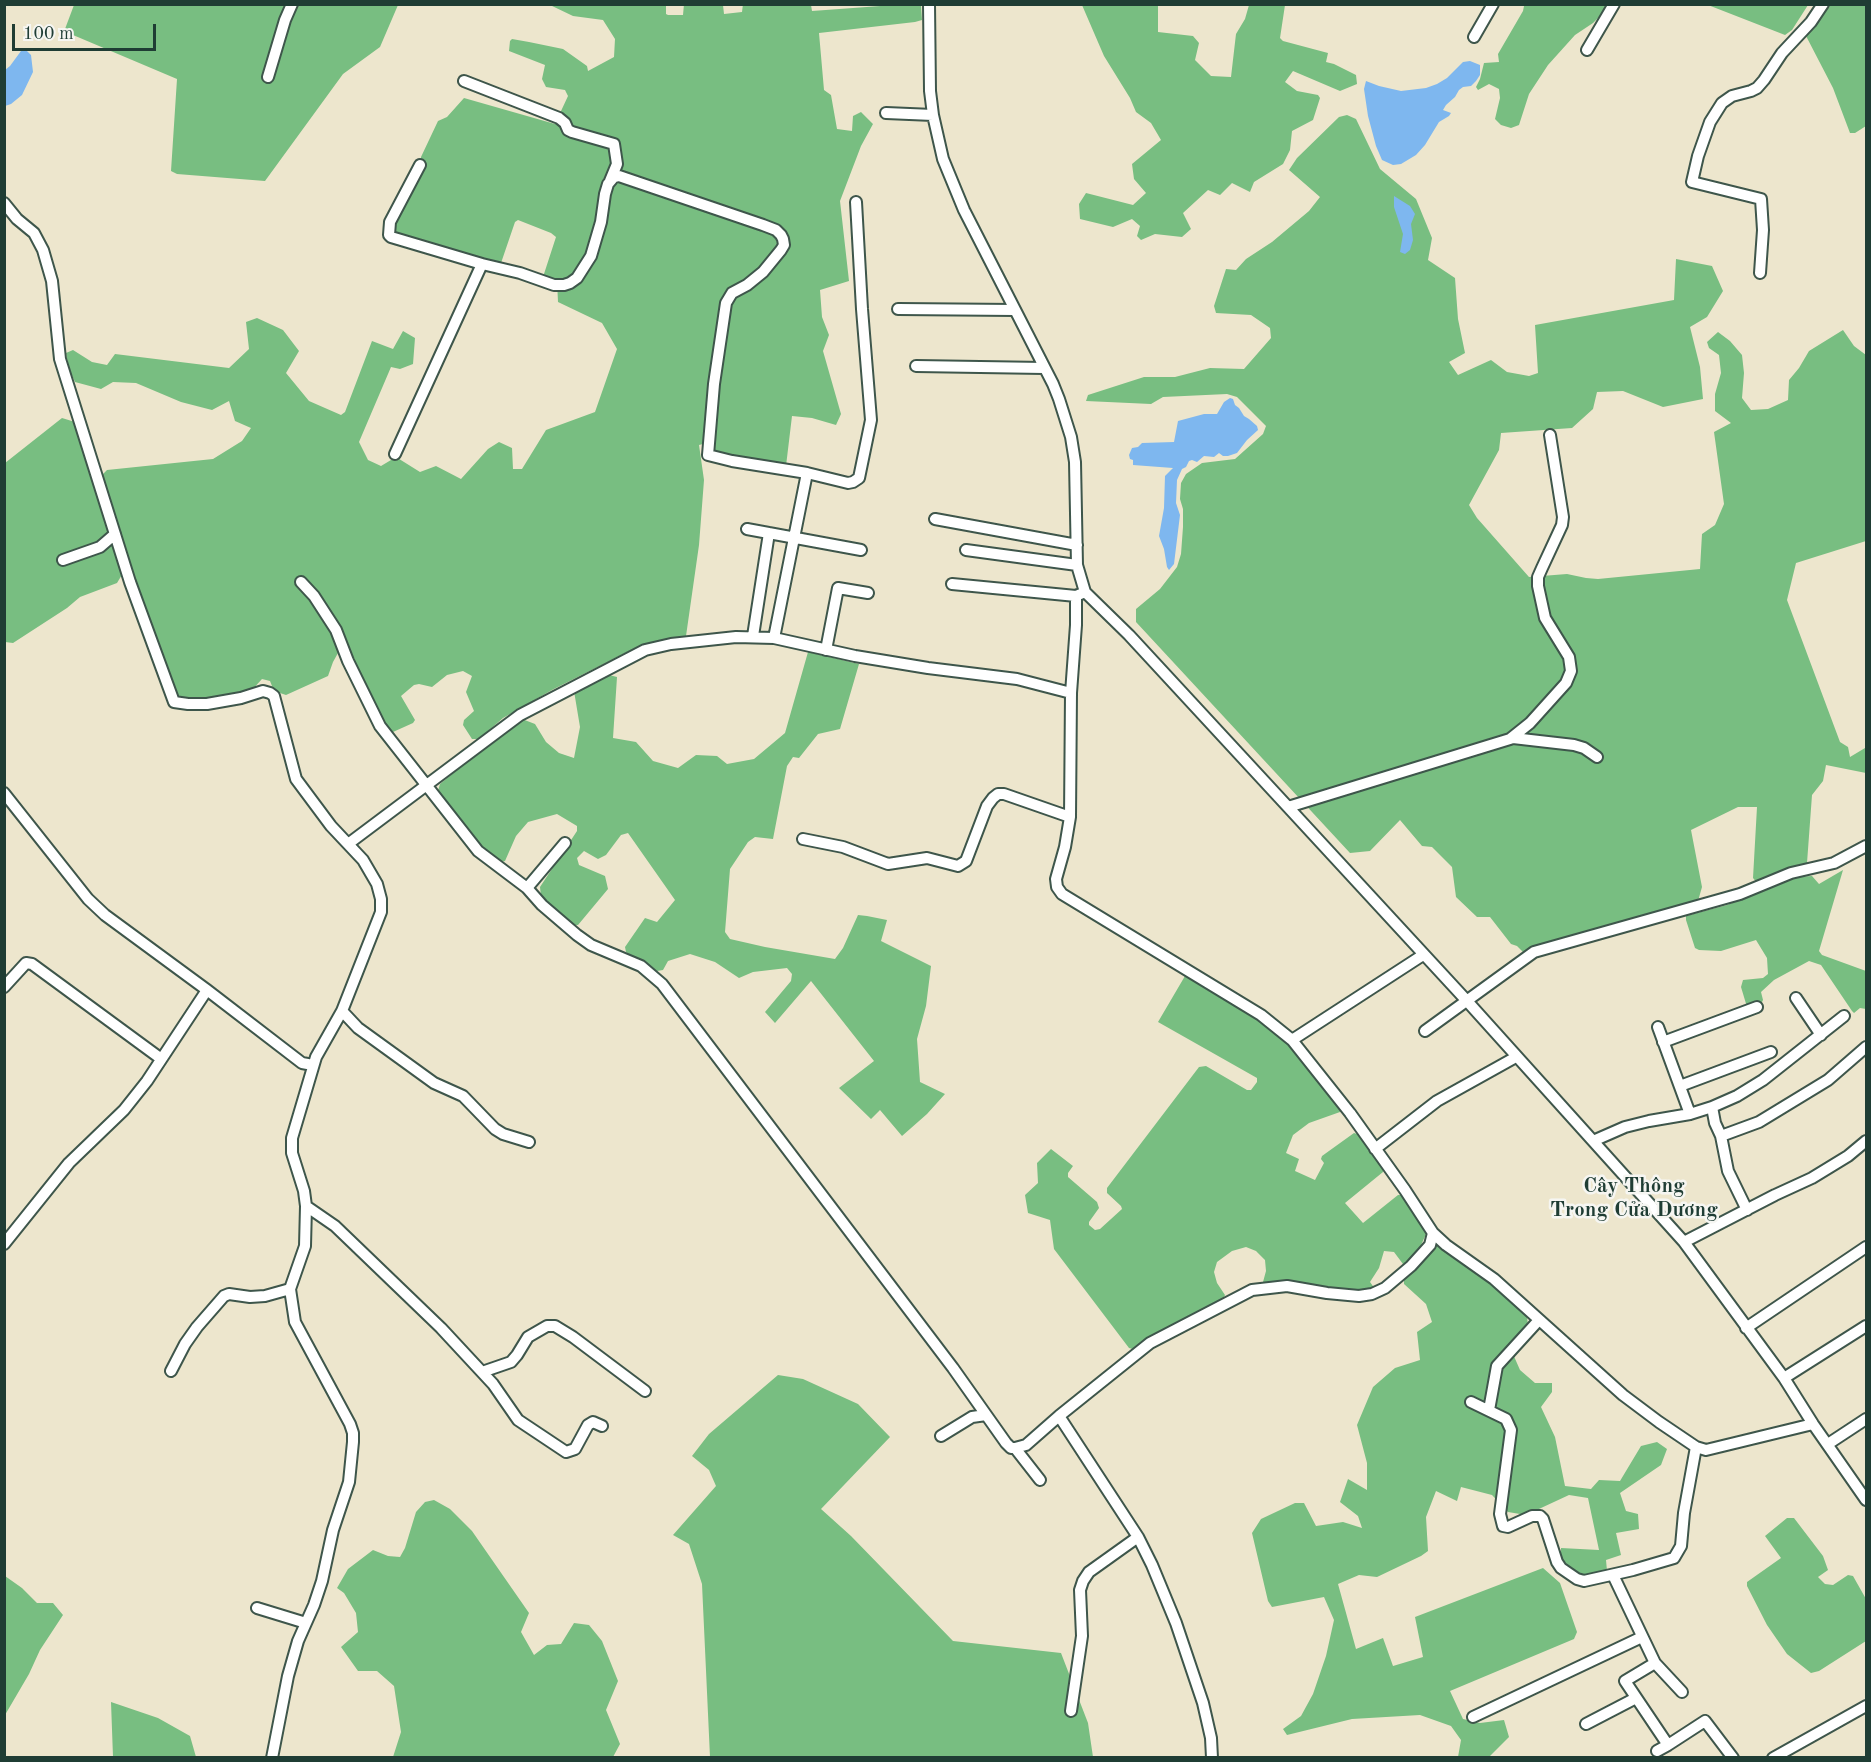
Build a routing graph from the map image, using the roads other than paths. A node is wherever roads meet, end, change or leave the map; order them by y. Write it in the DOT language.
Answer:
graph roads {
  1 [pos="292,4"];
  2 [pos="929,4"];
  3 [pos="1492,4"];
  4 [pos="1614,4"];
  5 [pos="1823,4"];
  6 [pos="1474,37"];
  7 [pos="1587,50"];
  8 [pos="268,77"];
  9 [pos="464,81"];
  10 [pos="886,113"];
  11 [pos="933,115"];
  12 [pos="420,165"];
  13 [pos="610,181"];
  14 [pos="856,202"];
  15 [pos="4,203"];
  16 [pos="482,264"];
  17 [pos="1760,273"];
  18 [pos="898,309"];
  19 [pos="1015,310"];
  20 [pos="916,366"];
  21 [pos="1044,368"];
  22 [pos="1550,435"];
  23 [pos="395,454"];
  24 [pos="807,473"];
  25 [pos="935,519"];
  26 [pos="747,529"];
  27 [pos="769,533"];
  28 [pos="115,534"];
  29 [pos="794,537"];
  30 [pos="1077,545"];
  31 [pos="861,550"];
  32 [pos="966,550"];
  33 [pos="63,560"];
  34 [pos="1077,565"];
  35 [pos="301,582"];
  36 [pos="952,584"];
  37 [pos="868,593"];
  38 [pos="1080,594"];
  39 [pos="753,636"];
  40 [pos="774,638"];
  41 [pos="826,650"];
  42 [pos="1071,693"];
  43 [pos="1513,738"];
  44 [pos="1597,757"];
  45 [pos="427,786"];
  46 [pos="4,793"];
  47 [pos="1288,807"];
  48 [pos="1070,817"];
  49 [pos="804,839"];
  50 [pos="565,843"];
  51 [pos="348,844"];
  52 [pos="1866,846"];
  53 [pos="527,888"];
  54 [pos="1423,955"];
  55 [pos="4,987"];
  56 [pos="207,990"];
  57 [pos="1796,998"];
  58 [pos="1467,1001"];
  59 [pos="1757,1007"];
  60 [pos="342,1011"];
  61 [pos="1844,1016"];
  62 [pos="1658,1027"];
  63 [pos="1425,1031"];
  64 [pos="1821,1035"];
  65 [pos="1292,1040"];
  66 [pos="1663,1042"];
  67 [pos="1866,1047"];
  68 [pos="1771,1052"];
  69 [pos="1516,1057"];
  70 [pos="160,1059"];
  71 [pos="313,1065"];
  72 [pos="1680,1086"];
  73 [pos="1713,1107"];
  74 [pos="1690,1114"];
  75 [pos="1721,1136"];
  76 [pos="1593,1141"];
  77 [pos="1866,1141"];
  78 [pos="529,1142"];
  79 [pos="1375,1149"];
  80 [pos="306,1206"];
  81 [pos="1747,1210"];
  82 [pos="1432,1233"];
  83 [pos="1684,1242"];
  84 [pos="4,1244"];
  85 [pos="1866,1247"];
  86 [pos="290,1288"];
  87 [pos="1539,1320"];
  88 [pos="1866,1326"];
  89 [pos="1746,1328"];
  90 [pos="171,1371"];
  91 [pos="482,1372"];
  92 [pos="1784,1378"];
  93 [pos="645,1391"];
  94 [pos="1471,1402"];
  95 [pos="1489,1410"];
  96 [pos="986,1414"];
  97 [pos="1059,1416"];
  98 [pos="1866,1419"];
  99 [pos="1813,1424"];
  100 [pos="602,1426"];
  101 [pos="941,1436"];
  102 [pos="1828,1444"];
  103 [pos="1696,1447"];
  104 [pos="1015,1448"];
  105 [pos="1040,1480"];
  106 [pos="1866,1500"];
  107 [pos="1138,1537"];
  108 [pos="1613,1575"];
  109 [pos="257,1608"];
  110 [pos="306,1623"];
  111 [pos="1642,1637"];
  112 [pos="1655,1663"];
  113 [pos="1682,1692"];
  114 [pos="1636,1698"];
  115 [pos="1866,1706"];
  116 [pos="1071,1711"];
  117 [pos="1473,1717"];
  118 [pos="1586,1724"];
  119 [pos="1668,1745"];
  120 [pos="1658,1751"];
  121 [pos="273,1758"];
  122 [pos="1212,1758"];
  123 [pos="1733,1758"];
  124 [pos="1773,1758"];
  1 -- 8 [label="street"];
  2 -- 11 [label="street"];
  3 -- 6 [label="street"];
  4 -- 7 [label="street"];
  5 -- 17 [label="street"];
  9 -- 13 [label="street"];
  10 -- 11 [label="street"];
  11 -- 19 [label="street"];
  12 -- 16 [label="street"];
  13 -- 16 [label="street"];
  13 -- 24 [label="street"];
  14 -- 24 [label="street"];
  15 -- 28 [label="street"];
  16 -- 23 [label="street"];
  18 -- 19 [label="street"];
  19 -- 21 [label="street"];
  20 -- 21 [label="street"];
  21 -- 30 [label="street"];
  22 -- 43 [label="street"];
  24 -- 29 [label="street"];
  25 -- 30 [label="street"];
  26 -- 27 [label="street"];
  27 -- 29 [label="street"];
  27 -- 39 [label="street"];
  28 -- 33 [label="street"];
  28 -- 51 [label="street"];
  29 -- 31 [label="street"];
  29 -- 40 [label="street"];
  30 -- 34 [label="street"];
  32 -- 34 [label="street"];
  34 -- 38 [label="street"];
  35 -- 45 [label="street"];
  36 -- 38 [label="street"];
  37 -- 41 [label="street"];
  38 -- 42 [label="street"];
  38 -- 47 [label="street"];
  39 -- 40 [label="street"];
  39 -- 45 [label="street"];
  40 -- 41 [label="street"];
  41 -- 42 [label="street"];
  42 -- 48 [label="street"];
  43 -- 44 [label="street"];
  43 -- 47 [label="street"];
  45 -- 51 [label="street"];
  45 -- 53 [label="street"];
  46 -- 56 [label="street"];
  47 -- 54 [label="street"];
  48 -- 49 [label="street"];
  48 -- 65 [label="street"];
  50 -- 53 [label="street"];
  51 -- 60 [label="street"];
  52 -- 58 [label="street"];
  53 -- 96 [label="street"];
  54 -- 58 [label="street"];
  54 -- 65 [label="street"];
  55 -- 70 [label="street"];
  56 -- 70 [label="street"];
  56 -- 71 [label="street"];
  57 -- 64 [label="street"];
  58 -- 63 [label="street"];
  58 -- 69 [label="street"];
  59 -- 66 [label="street"];
  60 -- 71 [label="street"];
  60 -- 78 [label="street"];
  61 -- 64 [label="street"];
  62 -- 66 [label="street"];
  64 -- 73 [label="street"];
  65 -- 79 [label="street"];
  66 -- 72 [label="street"];
  67 -- 75 [label="street"];
  68 -- 72 [label="street"];
  69 -- 76 [label="street"];
  69 -- 79 [label="street"];
  70 -- 84 [label="street"];
  71 -- 80 [label="street"];
  72 -- 74 [label="street"];
  73 -- 74 [label="street"];
  73 -- 75 [label="street"];
  74 -- 76 [label="street"];
  75 -- 81 [label="street"];
  76 -- 83 [label="street"];
  77 -- 81 [label="street"];
  79 -- 82 [label="street"];
  80 -- 86 [label="street"];
  80 -- 91 [label="street"];
  81 -- 83 [label="street"];
  82 -- 87 [label="street"];
  82 -- 97 [label="street"];
  83 -- 89 [label="street"];
  85 -- 89 [label="street"];
  86 -- 90 [label="street"];
  86 -- 110 [label="street"];
  87 -- 95 [label="street"];
  87 -- 103 [label="street"];
  88 -- 92 [label="street"];
  89 -- 92 [label="street"];
  91 -- 93 [label="street"];
  91 -- 100 [label="street"];
  92 -- 99 [label="street"];
  94 -- 95 [label="street"];
  95 -- 108 [label="street"];
  96 -- 101 [label="street"];
  96 -- 104 [label="street"];
  97 -- 104 [label="street"];
  97 -- 107 [label="street"];
  98 -- 102 [label="street"];
  99 -- 102 [label="street"];
  99 -- 103 [label="street"];
  102 -- 106 [label="street"];
  103 -- 108 [label="street"];
  104 -- 105 [label="street"];
  107 -- 116 [label="street"];
  107 -- 122 [label="street"];
  108 -- 111 [label="street"];
  109 -- 110 [label="street"];
  110 -- 121 [label="street"];
  111 -- 112 [label="street"];
  111 -- 117 [label="street"];
  112 -- 113 [label="street"];
  112 -- 114 [label="street"];
  114 -- 118 [label="street"];
  114 -- 119 [label="street"];
  115 -- 124 [label="street"];
  119 -- 120 [label="street"];
  119 -- 123 [label="street"];
}
